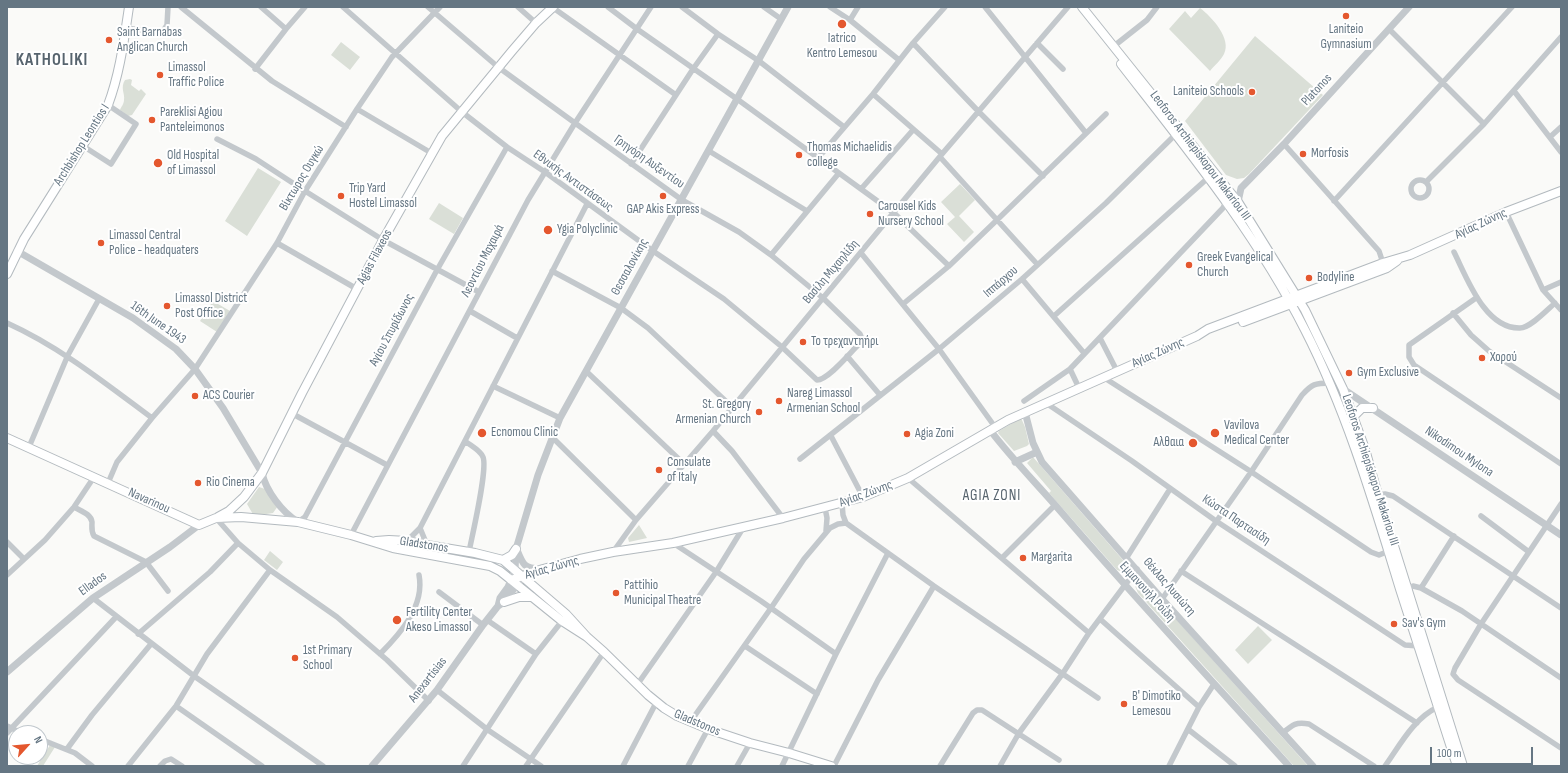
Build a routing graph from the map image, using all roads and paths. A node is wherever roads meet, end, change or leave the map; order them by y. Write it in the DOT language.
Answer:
graph roads {
  1 [pos="129,7"];
  2 [pos="168,7"];
  3 [pos="181,7"];
  4 [pos="261,7"];
  5 [pos="305,7"];
  6 [pos="343,7"];
  7 [pos="428,7"];
  8 [pos="440,7"];
  9 [pos="518,7"];
  10 [pos="552,7"];
  11 [pos="608,7"];
  12 [pos="651,7"];
  13 [pos="682,7"];
  14 [pos="764,7"];
  15 [pos="788,7"];
  16 [pos="830,7"];
  17 [pos="858,7"];
  18 [pos="945,7"];
  19 [pos="985,7"];
  20 [pos="1068,7"];
  21 [pos="1076,7"];
  22 [pos="1082,7"];
  23 [pos="1157,7"];
  24 [pos="1409,7"];
  25 [pos="1512,7"];
  26 [pos="434,12"];
  27 [pos="781,19"];
  28 [pos="850,20"];
  29 [pos="536,23"];
  30 [pos="126,28"];
  31 [pos="286,29"];
  32 [pos="637,29"];
  33 [pos="1389,29"];
  34 [pos="718,34"];
  35 [pos="1561,38"];
  36 [pos="913,43"];
  37 [pos="1037,43"];
  38 [pos="1114,46"];
  39 [pos="395,54"];
  40 [pos="618,55"];
  41 [pos="1025,57"];
  42 [pos="759,60"];
  43 [pos="899,60"];
  44 [pos="498,67"];
  45 [pos="256,69"];
  46 [pos="693,69"];
  47 [pos="1063,69"];
  48 [pos="1443,82"];
  49 [pos="1514,91"];
  50 [pos="873,94"];
  51 [pos="676,95"];
  52 [pos="737,99"];
  53 [pos="108,105"];
  54 [pos="357,109"];
  55 [pos="462,112"];
  56 [pos="979,112"];
  57 [pos="1106,114"];
  58 [pos="575,123"];
  59 [pos="1484,124"];
  60 [pos="844,127"];
  61 [pos="1561,127"];
  62 [pos="346,128"];
  63 [pos="913,130"];
  64 [pos="1177,133"];
  65 [pos="1086,134"];
  66 [pos="1550,137"];
  67 [pos="217,139"];
  68 [pos="1284,144"];
  69 [pos="83,146"];
  70 [pos="507,147"];
  71 [pos="709,151"];
  72 [pos="1561,152"];
  73 [pos="433,154"];
  74 [pos="941,156"];
  75 [pos="818,158"];
  76 [pos="631,164"];
  77 [pos="545,172"];
  78 [pos="839,173"];
  79 [pos="1043,176"];
  80 [pos="1209,177"];
  81 [pos="1426,182"];
  82 [pos="1227,188"];
  83 [pos="1241,188"];
  84 [pos="861,189"];
  85 [pos="305,191"];
  86 [pos="1561,191"];
  87 [pos="682,200"];
  88 [pos="1334,201"];
  89 [pos="1226,202"];
  90 [pos="1238,202"];
  91 [pos="587,204"];
  92 [pos="807,211"];
  93 [pos="1506,212"];
  94 [pos="894,213"];
  95 [pos="998,220"];
  96 [pos="383,240"];
  97 [pos="277,243"];
  98 [pos="17,251"];
  99 [pos="652,251"];
  100 [pos="1454,252"];
  101 [pos="861,254"];
  102 [pos="771,255"];
  103 [pos="1401,258"];
  104 [pos="1383,263"];
  105 [pos="1038,264"];
  106 [pos="949,266"];
  107 [pos="437,270"];
  108 [pos="552,271"];
  109 [pos="7,274"];
  110 [pos="1022,279"];
  111 [pos="1561,282"];
  112 [pos="357,289"];
  113 [pos="1543,290"];
  114 [pos="479,292"];
  115 [pos="823,298"];
  116 [pos="1298,298"];
  117 [pos="1476,298"];
  118 [pos="98,299"];
  119 [pos="1290,301"];
  120 [pos="1555,303"];
  121 [pos="903,304"];
  122 [pos="621,308"];
  123 [pos="1561,310"];
  124 [pos="470,311"];
  125 [pos="1453,313"];
  126 [pos="1054,316"];
  127 [pos="7,323"];
  128 [pos="517,338"];
  129 [pos="1100,338"];
  130 [pos="782,347"];
  131 [pos="939,349"];
  132 [pos="1084,353"];
  133 [pos="68,356"];
  134 [pos="846,356"];
  135 [pos="195,369"];
  136 [pos="1070,369"];
  137 [pos="1117,371"];
  138 [pos="587,372"];
  139 [pos="1103,377"];
  140 [pos="1330,383"];
  141 [pos="493,386"];
  142 [pos="1079,388"];
  143 [pos="1343,388"];
  144 [pos="880,395"];
  145 [pos="1561,398"];
  146 [pos="1024,400"];
  147 [pos="1046,403"];
  148 [pos="732,407"];
  149 [pos="1373,408"];
  150 [pos="1025,412"];
  151 [pos="291,413"];
  152 [pos="1354,417"];
  153 [pos="152,418"];
  154 [pos="560,418"];
  155 [pos="992,429"];
  156 [pos="713,431"];
  157 [pos="831,436"];
  158 [pos="7,438"];
  159 [pos="553,438"];
  160 [pos="465,441"];
  161 [pos="344,442"];
  162 [pos="29,447"];
  163 [pos="1037,452"];
  164 [pos="800,459"];
  165 [pos="1015,462"];
  166 [pos="387,464"];
  167 [pos="684,464"];
  168 [pos="1561,464"];
  169 [pos="1251,472"];
  170 [pos="262,473"];
  171 [pos="94,477"];
  172 [pos="908,478"];
  173 [pos="108,482"];
  174 [pos="1170,488"];
  175 [pos="1378,495"];
  176 [pos="863,497"];
  177 [pos="842,503"];
  178 [pos="1561,504"];
  179 [pos="1055,505"];
  180 [pos="74,507"];
  181 [pos="825,508"];
  182 [pos="1481,516"];
  183 [pos="216,518"];
  184 [pos="783,518"];
  185 [pos="636,520"];
  186 [pos="1216,521"];
  187 [pos="298,522"];
  188 [pos="846,523"];
  189 [pos="200,525"];
  190 [pos="1547,525"];
  191 [pos="420,528"];
  192 [pos="743,528"];
  193 [pos="826,532"];
  194 [pos="351,535"];
  195 [pos="1561,535"];
  196 [pos="1454,536"];
  197 [pos="407,541"];
  198 [pos="7,542"];
  199 [pos="374,542"];
  200 [pos="238,543"];
  201 [pos="673,543"];
  202 [pos="427,545"];
  203 [pos="516,549"];
  204 [pos="1389,551"];
  205 [pos="469,552"];
  206 [pos="613,552"];
  207 [pos="1529,552"];
  208 [pos="888,553"];
  209 [pos="1127,557"];
  210 [pos="1002,558"];
  211 [pos="24,559"];
  212 [pos="503,560"];
  213 [pos="146,562"];
  214 [pos="543,569"];
  215 [pos="1137,569"];
  216 [pos="270,570"];
  217 [pos="515,570"];
  218 [pos="1181,571"];
  219 [pos="716,572"];
  220 [pos="7,575"];
  221 [pos="419,575"];
  222 [pos="523,576"];
  223 [pos="1513,576"];
  224 [pos="514,582"];
  225 [pos="1124,585"];
  226 [pos="934,586"];
  227 [pos="1420,588"];
  228 [pos="537,589"];
  229 [pos="1404,589"];
  230 [pos="168,591"];
  231 [pos="439,592"];
  232 [pos="532,597"];
  233 [pos="93,598"];
  234 [pos="1162,599"];
  235 [pos="501,604"];
  236 [pos="771,608"];
  237 [pos="1561,608"];
  238 [pos="116,617"];
  239 [pos="1100,619"];
  240 [pos="562,620"];
  241 [pos="485,623"];
  242 [pos="1481,624"];
  243 [pos="1089,633"];
  244 [pos="138,634"];
  245 [pos="587,637"];
  246 [pos="151,644"];
  247 [pos="745,646"];
  248 [pos="1419,646"];
  249 [pos="604,652"];
  250 [pos="380,654"];
  251 [pos="536,654"];
  252 [pos="836,654"];
  253 [pos="7,672"];
  254 [pos="1062,673"];
  255 [pos="194,676"];
  256 [pos="1561,678"];
  257 [pos="1214,684"];
  258 [pos="637,685"];
  259 [pos="437,690"];
  260 [pos="817,694"];
  261 [pos="1098,698"];
  262 [pos="429,701"];
  263 [pos="656,703"];
  264 [pos="176,706"];
  265 [pos="1199,707"];
  266 [pos="1438,707"];
  267 [pos="691,721"];
  268 [pos="1417,723"];
  269 [pos="12,725"];
  270 [pos="708,729"];
  271 [pos="488,730"];
  272 [pos="1188,730"];
  273 [pos="1020,733"];
  274 [pos="1283,733"];
  275 [pos="48,742"];
  276 [pos="750,743"];
  277 [pos="1561,748"];
  278 [pos="67,749"];
  279 [pos="789,753"];
  280 [pos="531,758"];
  281 [pos="1059,760"];
  282 [pos="92,766"];
  283 [pos="128,766"];
  284 [pos="160,766"];
  285 [pos="182,766"];
  286 [pos="262,766"];
  287 [pos="323,766"];
  288 [pos="372,766"];
  289 [pos="464,766"];
  290 [pos="526,766"];
  291 [pos="541,766"];
  292 [pos="623,766"];
  293 [pos="688,766"];
  294 [pos="737,766"];
  295 [pos="782,766"];
  296 [pos="833,766"];
  297 [pos="940,766"];
  298 [pos="1000,766"];
  299 [pos="1169,766"];
  300 [pos="1235,766"];
  301 [pos="1289,766"];
  302 [pos="1314,766"];
  303 [pos="1374,766"];
  304 [pos="1385,766"];
  305 [pos="1457,766"];
  306 [pos="1464,766"];
  1 -- 30 [label="main road, Archbishop Leontios I"];
  2 -- 30 [label="street"];
  3 -- 45 [label="street"];
  4 -- 31 [label="street"];
  5 -- 31 [label="street"];
  6 -- 39 [label="street, Εθνικής Αντιστάσεως"];
  7 -- 26 [label="street, Γρηγόρη Αυξεντίου"];
  8 -- 26 [label="street, Βίκτωρος Ουγκώ"];
  9 -- 29 [label="street"];
  10 -- 29 [label="main road, Agias Filaxeos"];
  10 -- 40 [label="street"];
  11 -- 32 [label="street"];
  12 -- 32 [label="street, Λεοντίου Μαχαιρά"];
  13 -- 34 [label="street"];
  14 -- 27 [label="street"];
  15 -- 27 [label="street, Θεσσαλονίκης"];
  16 -- 28 [label="street"];
  17 -- 28 [label="street"];
  18 -- 36 [label="street"];
  19 -- 41 [label="street"];
  20 -- 37 [label="street, Βασίλη Μιχαηλίδη"];
  21 -- 64 [label="main road, Leoforos Archiepiskopou Makariou III"];
  22 -- 38 [label="main road, Leoforos Archiepiskopou Makariou III"];
  23 -- 38 [label="street"];
  24 -- 33 [label="street, Platonos"];
  25 -- 48 [label="street"];
  26 -- 39 [label="street, Βίκτωρος Ουγκώ"];
  26 -- 44 [label="street, Γρηγόρη Αυξεντίου"];
  27 -- 42 [label="street, Θεσσαλονίκης"];
  28 -- 43 [label="street"];
  29 -- 44 [label="main road, Agias Filaxeos"];
  30 -- 53 [label="main road, Archbishop Leontios I"];
  31 -- 45 [label="street"];
  32 -- 40 [label="street, Λεοντίου Μαχαιρά"];
  32 -- 46 [label="street"];
  33 -- 48 [label="street"];
  33 -- 68 [label="street, Platonos"];
  34 -- 42 [label="street"];
  34 -- 46 [label="street"];
  35 -- 49 [label="street"];
  36 -- 43 [label="street"];
  36 -- 56 [label="street"];
  37 -- 41 [label="street, Βασίλη Μιχαηλίδη"];
  37 -- 47 [label="street"];
  38 -- 82 [label="main road, Leoforos Archiepiskopou Makariou III"];
  39 -- 54 [label="street, Βίκτωρος Ουγκώ"];
  39 -- 55 [label="street, Εθνικής Αντιστάσεως"];
  40 -- 51 [label="street"];
  40 -- 58 [label="street, Λεοντίου Μαχαιρά"];
  41 -- 56 [label="street, Βασίλη Μιχαηλίδη"];
  41 -- 65 [label="street"];
  42 -- 52 [label="street, Θεσσαλονίκης"];
  42 -- 60 [label="street"];
  43 -- 50 [label="street"];
  44 -- 55 [label="main road, Agias Filaxeos"];
  44 -- 58 [label="street, Γρηγόρη Αυξεντίου"];
  45 -- 62 [label="street"];
  46 -- 51 [label="street"];
  46 -- 52 [label="street"];
  48 -- 59 [label="street"];
  48 -- 88 [label="street"];
  49 -- 59 [label="street"];
  49 -- 66 [label="street"];
  50 -- 60 [label="street"];
  50 -- 63 [label="street"];
  51 -- 76 [label="street"];
  52 -- 71 [label="street, Θεσσαλονίκης"];
  52 -- 75 [label="street"];
  53 -- 69 [label="main road, Archbishop Leontios I"];
  53 -- 69 [label="street"];
  54 -- 62 [label="street, Βίκτωρος Ουγκώ"];
  54 -- 73 [label="street"];
  55 -- 70 [label="street, Εθνικής Αντιστάσεως"];
  55 -- 73 [label="main road, Agias Filaxeos"];
  56 -- 74 [label="street, Βασίλη Μιχαηλίδη"];
  56 -- 79 [label="street"];
  57 -- 65 [label="street"];
  58 -- 76 [label="street, Γρηγόρη Αυξεντίου"];
  58 -- 77 [label="street, Λεοντίου Μαχαιρά"];
  59 -- 81 [label="street"];
  60 -- 75 [label="street"];
  61 -- 66 [label="street"];
  62 -- 85 [label="street, Βίκτωρος Ουγκώ"];
  63 -- 74 [label="street"];
  63 -- 84 [label="street"];
  64 -- 80 [label="main road, Leoforos Archiepiskopou Makariou III"];
  64 -- 105 [label="street, Ιππάρχου"];
  65 -- 79 [label="street"];
  66 -- 72 [label="street"];
  67 -- 85 [label="street"];
  68 -- 83 [label="street, Platonos"];
  68 -- 88 [label="street"];
  69 -- 98 [label="main road, Archbishop Leontios I"];
  70 -- 77 [label="street, Εθνικής Αντιστάσεως"];
  70 -- 107 [label="street, Αγίου Σπυρίδωνος"];
  71 -- 87 [label="street, Θεσσαλονίκης"];
  71 -- 92 [label="street"];
  73 -- 96 [label="main road, Agias Filaxeos"];
  74 -- 94 [label="street, Βασίλη Μιχαηλίδη"];
  74 -- 95 [label="street"];
  75 -- 78 [label="street"];
  76 -- 87 [label="street, Γρηγόρη Αυξεντίου"];
  77 -- 91 [label="street, Εθνικής Αντιστάσεως"];
  77 -- 114 [label="street, Λεοντίου Μαχαιρά"];
  78 -- 84 [label="street"];
  78 -- 92 [label="street"];
  79 -- 95 [label="street"];
  80 -- 89 [label="main road, Leoforos Archiepiskopou Makariou III"];
  80 -- 126 [label="street"];
  82 -- 83 [label="street"];
  82 -- 90 [label="main road, Leoforos Archiepiskopou Makariou III"];
  83 -- 90 [label="street"];
  84 -- 94 [label="street"];
  85 -- 96 [label="street"];
  85 -- 97 [label="street, Βίκτωρος Ουγκώ"];
  86 -- 93 [label="main road, Αγίας Ζώνης"];
  87 -- 99 [label="street, Θεσσαλονίκης"];
  87 -- 102 [label="street, Γρηγόρη Αυξεντίου"];
  88 -- 104 [label="street"];
  89 -- 119 [label="main road, Leoforos Archiepiskopou Makariou III"];
  89 -- 129 [label="street"];
  90 -- 116 [label="main road, Leoforos Archiepiskopou Makariou III"];
  91 -- 99 [label="street, Εθνικής Αντιστάσεως"];
  91 -- 108 [label="street"];
  92 -- 102 [label="street"];
  93 -- 103 [label="main road, Αγίας Ζώνης"];
  93 -- 113 [label="street"];
  94 -- 101 [label="street, Βασίλη Μιχαηλίδη"];
  94 -- 106 [label="street"];
  95 -- 105 [label="street"];
  95 -- 106 [label="street"];
  96 -- 107 [label="street"];
  96 -- 112 [label="main road, Agias Filaxeos"];
  97 -- 112 [label="street"];
  97 -- 135 [label="street, Βίκτωρος Ουγκώ"];
  98 -- 109 [label="main road, Archbishop Leontios I"];
  98 -- 118 [label="street, 16th June 1943"];
  99 -- 122 [label="street, Θεσσαλονίκης"];
  99 -- 130 [label="street, Εθνικής Αντιστάσεως"];
  100 -- 117 [label="street"];
  101 -- 115 [label="street, Βασίλη Μιχαηλίδη"];
  101 -- 121 [label="street"];
  102 -- 115 [label="street, Γρηγόρη Αυξεντίου"];
  103 -- 104 [label="main road, Αγίας Ζώνης"];
  103 -- 116 [label="main road, Αγίας Ζώνης"];
  104 -- 116 [label="main road, Αγίας Ζώνης"];
  105 -- 110 [label="street, Ιππάρχου"];
  106 -- 121 [label="street"];
  107 -- 114 [label="street"];
  107 -- 161 [label="street, Αγίου Σπυρίδωνος"];
  108 -- 122 [label="street"];
  108 -- 128 [label="street"];
  110 -- 126 [label="street"];
  110 -- 131 [label="street, Ιππάρχου"];
  111 -- 113 [label="street"];
  112 -- 151 [label="main road, Agias Filaxeos"];
  113 -- 120 [label="street"];
  114 -- 124 [label="street, Λεοντίου Μαχαιρά"];
  115 -- 130 [label="street, Βασίλη Μιχαηλίδη"];
  115 -- 134 [label="street, Γρηγόρη Αυξεντίου"];
  116 -- 119 [label="main road, Αγίας Ζώνης"];
  116 -- 143 [label="main road, Leoforos Archiepiskopou Makariou III"];
  117 -- 120 [label="street"];
  117 -- 125 [label="street"];
  118 -- 133 [label="street"];
  118 -- 135 [label="street, 16th June 1943"];
  119 -- 137 [label="main road, Αγίας Ζώνης"];
  119 -- 140 [label="main road, Leoforos Archiepiskopou Makariou III"];
  120 -- 123 [label="street"];
  121 -- 131 [label="street"];
  122 -- 138 [label="street, Θεσσαλονίκης"];
  122 -- 148 [label="street"];
  124 -- 128 [label="street"];
  124 -- 166 [label="street, Λεοντίου Μαχαιρά"];
  125 -- 145 [label="street"];
  125 -- 168 [label="street"];
  126 -- 132 [label="street"];
  127 -- 133 [label="street"];
  128 -- 141 [label="street"];
  129 -- 132 [label="street"];
  129 -- 137 [label="street"];
  130 -- 134 [label="street, Εθνικής Αντιστάσεως"];
  130 -- 148 [label="street, Βασίλη Μιχαηλίδη"];
  131 -- 144 [label="street, Ιππάρχου"];
  131 -- 155 [label="street"];
  132 -- 136 [label="street"];
  133 -- 153 [label="street"];
  133 -- 162 [label="street"];
  134 -- 144 [label="street"];
  135 -- 153 [label="street, Βίκτωρος Ουγκώ"];
  135 -- 170 [label="street, 16th June 1943"];
  136 -- 142 [label="street"];
  136 -- 146 [label="street"];
  137 -- 139 [label="main road, Αγίας Ζώνης"];
  138 -- 154 [label="street, Θεσσαλονίκης"];
  138 -- 167 [label="street"];
  139 -- 142 [label="main road, Αγίας Ζώνης"];
  139 -- 169 [label="street"];
  140 -- 169 [label="street"];
  140 -- 204 [label="main road, Leoforos Archiepiskopou Makariou III"];
  141 -- 154 [label="street"];
  141 -- 160 [label="street"];
  142 -- 147 [label="main road, Αγίας Ζώνης"];
  143 -- 149 [label="street, Nikodimou Mylona"];
  143 -- 152 [label="main road, Leoforos Archiepiskopou Makariou III"];
  144 -- 157 [label="street, Ιππάρχου"];
  147 -- 150 [label="main road, Αγίας Ζώνης"];
  147 -- 174 [label="street, Κώστα Παρτασίδη"];
  148 -- 156 [label="street, Βασίλη Μιχαηλίδη"];
  149 -- 152 [label="main road"];
  149 -- 190 [label="street, Nikodimou Mylona"];
  150 -- 155 [label="main road, Αγίας Ζώνης"];
  150 -- 163 [label="street, Θέκλας Λυσιώτη"];
  151 -- 161 [label="street"];
  151 -- 170 [label="main road, Agias Filaxeos"];
  152 -- 175 [label="main road, Leoforos Archiepiskopou Makariou III"];
  153 -- 173 [label="street, Βίκτωρος Ουγκώ"];
  154 -- 159 [label="street, Θεσσαλονίκης"];
  155 -- 165 [label="street, Εμμανουήλ Ροΐδη"];
  155 -- 172 [label="main road, Αγίας Ζώνης"];
  156 -- 167 [label="street, Βασίλη Μιχαηλίδη"];
  156 -- 184 [label="street"];
  157 -- 164 [label="street, Ιππάρχου"];
  157 -- 176 [label="street"];
  158 -- 162 [label="main road, Navarinou"];
  159 -- 185 [label="street"];
  159 -- 203 [label="street, Θεσσαλονίκης"];
  160 -- 191 [label="street"];
  160 -- 205 [label="street"];
  161 -- 166 [label="street"];
  161 -- 187 [label="street, Αγίου Σπυρίδωνος"];
  162 -- 171 [label="main road, Navarinou"];
  163 -- 165 [label="street"];
  163 -- 209 [label="street, Θέκλας Λυσιώτη"];
  165 -- 179 [label="street, Εμμανουήλ Ροΐδη"];
  166 -- 194 [label="street, Λεοντίου Μαχαιρά"];
  167 -- 185 [label="street, Βασίλη Μιχαηλίδη"];
  169 -- 186 [label="street"];
  169 -- 204 [label="street"];
  170 -- 183 [label="main road, Agias Filaxeos"];
  170 -- 187 [label="street, Gladstonos"];
  171 -- 173 [label="main road, Navarinou"];
  171 -- 180 [label="street"];
  172 -- 176 [label="main road, Αγίας Ζώνης"];
  172 -- 210 [label="street"];
  173 -- 189 [label="main road, Navarinou"];
  174 -- 186 [label="street, Κώστα Παρτασίδη"];
  174 -- 209 [label="street"];
  175 -- 196 [label="street"];
  175 -- 229 [label="main road, Leoforos Archiepiskopou Makariou III"];
  176 -- 177 [label="main road, Αγίας Ζώνης"];
  177 -- 181 [label="main road, Αγίας Ζώνης"];
  177 -- 188 [label="street"];
  178 -- 190 [label="street"];
  179 -- 210 [label="street"];
  179 -- 225 [label="street, Εμμανουήλ Ροΐδη"];
  180 -- 211 [label="street"];
  180 -- 213 [label="street"];
  181 -- 184 [label="main road, Αγίας Ζώνης"];
  181 -- 193 [label="street"];
  182 -- 207 [label="street"];
  183 -- 187 [label="main road"];
  183 -- 189 [label="main road"];
  183 -- 200 [label="street"];
  184 -- 192 [label="main road, Αγίας Ζώνης"];
  185 -- 206 [label="street, Βασίλη Μιχαηλίδη"];
  186 -- 218 [label="street"];
  186 -- 248 [label="street, Κώστα Παρτασίδη"];
  187 -- 194 [label="main road, Gladstonos"];
  188 -- 193 [label="street"];
  188 -- 208 [label="street"];
  189 -- 213 [label="street, Ellados"];
  190 -- 195 [label="street, Nikodimou Mylona"];
  190 -- 207 [label="street"];
  191 -- 197 [label="street"];
  191 -- 202 [label="street"];
  192 -- 201 [label="main road, Αγίας Ζώνης"];
  192 -- 219 [label="street"];
  193 -- 236 [label="street"];
  194 -- 199 [label="main road, Gladstonos"];
  196 -- 223 [label="street"];
  196 -- 227 [label="street"];
  197 -- 199 [label="main road, Gladstonos"];
  197 -- 202 [label="main road, Gladstonos"];
  198 -- 211 [label="street"];
  199 -- 224 [label="main road, Gladstonos"];
  200 -- 216 [label="street"];
  200 -- 244 [label="street"];
  201 -- 206 [label="main road, Αγίας Ζώνης"];
  201 -- 219 [label="street"];
  202 -- 205 [label="main road, Gladstonos"];
  203 -- 212 [label="main road"];
  203 -- 214 [label="street"];
  203 -- 217 [label="street, Θεσσαλονίκης"];
  204 -- 229 [label="main road, Leoforos Archiepiskopou Makariou III"];
  205 -- 212 [label="main road, Gladstonos"];
  206 -- 214 [label="main road, Αγίας Ζώνης"];
  207 -- 223 [label="street"];
  208 -- 226 [label="street"];
  208 -- 252 [label="street"];
  209 -- 215 [label="street, Θέκλας Λυσιώτη"];
  210 -- 243 [label="street"];
  211 -- 220 [label="street"];
  212 -- 217 [label="main road, Gladstonos"];
  213 -- 230 [label="street"];
  213 -- 233 [label="street, Ellados"];
  214 -- 222 [label="main road, Αγίας Ζώνης"];
  214 -- 228 [label="main road"];
  215 -- 225 [label="street"];
  215 -- 234 [label="street, Θέκλας Λυσιώτη"];
  216 -- 250 [label="street"];
  216 -- 255 [label="street"];
  217 -- 222 [label="main road, Gladstonos"];
  217 -- 224 [label="street, Anexartisias"];
  218 -- 234 [label="street"];
  218 -- 268 [label="street"];
  219 -- 236 [label="street"];
  219 -- 258 [label="street"];
  221 -- 250 [label="street"];
  222 -- 224 [label="main road, Αγίας Ζώνης"];
  222 -- 228 [label="main road, Gladstonos"];
  223 -- 237 [label="street"];
  223 -- 242 [label="street"];
  224 -- 232 [label="main road, Gladstonos"];
  224 -- 235 [label="street, Anexartisias"];
  225 -- 239 [label="street"];
  225 -- 257 [label="street, Εμμανουήλ Ροΐδη"];
  226 -- 254 [label="street"];
  226 -- 296 [label="street"];
  227 -- 229 [label="street"];
  227 -- 242 [label="street"];
  228 -- 245 [label="main road, Gladstonos"];
  229 -- 248 [label="main road, Leoforos Archiepiskopou Makariou III"];
  229 -- 306 [label="main road, Leoforos Archiepiskopou Makariou III"];
  231 -- 241 [label="street"];
  232 -- 235 [label="main road"];
  232 -- 240 [label="main road, Gladstonos"];
  233 -- 238 [label="street"];
  233 -- 253 [label="street, Ellados"];
  234 -- 274 [label="street, Θέκλας Λυσιώτη"];
  235 -- 241 [label="street, Anexartisias"];
  236 -- 247 [label="street"];
  236 -- 252 [label="street"];
  238 -- 244 [label="street"];
  238 -- 269 [label="street"];
  239 -- 243 [label="street"];
  239 -- 265 [label="street"];
  240 -- 245 [label="main road, Gladstonos"];
  240 -- 251 [label="street"];
  241 -- 251 [label="street"];
  241 -- 259 [label="street, Anexartisias"];
  242 -- 256 [label="street"];
  242 -- 277 [label="street"];
  243 -- 254 [label="street"];
  244 -- 246 [label="street"];
  245 -- 249 [label="main road, Gladstonos"];
  246 -- 255 [label="street"];
  246 -- 278 [label="street"];
  247 -- 260 [label="street"];
  247 -- 267 [label="street"];
  248 -- 266 [label="main road, Leoforos Archiepiskopou Makariou III"];
  249 -- 258 [label="main road, Gladstonos"];
  249 -- 280 [label="street"];
  250 -- 262 [label="street"];
  251 -- 271 [label="street"];
  252 -- 260 [label="street"];
  254 -- 261 [label="street"];
  254 -- 273 [label="street"];
  255 -- 264 [label="street"];
  255 -- 287 [label="street"];
  257 -- 265 [label="street"];
  257 -- 301 [label="street, Εμμανουήλ Ροΐδη"];
  258 -- 263 [label="main road, Gladstonos"];
  259 -- 262 [label="street, Anexartisias"];
  259 -- 271 [label="street"];
  260 -- 279 [label="street"];
  262 -- 288 [label="street, Anexartisias"];
  263 -- 267 [label="main road, Gladstonos"];
  263 -- 292 [label="street"];
  264 -- 283 [label="street"];
  264 -- 286 [label="street"];
  265 -- 272 [label="street"];
  266 -- 268 [label="street"];
  266 -- 305 [label="main road, Leoforos Archiepiskopou Makariou III"];
  267 -- 270 [label="main road, Gladstonos"];
  268 -- 304 [label="street"];
  270 -- 276 [label="main road, Gladstonos"];
  270 -- 293 [label="street"];
  271 -- 280 [label="street"];
  271 -- 289 [label="street"];
  272 -- 299 [label="street"];
  272 -- 300 [label="street"];
  273 -- 281 [label="street"];
  273 -- 297 [label="street"];
  273 -- 298 [label="street"];
  274 -- 302 [label="street, Θέκλας Λυσιώτη"];
  274 -- 303 [label="street"];
  275 -- 278 [label="street"];
  276 -- 279 [label="main road, Gladstonos"];
  276 -- 294 [label="street"];
  278 -- 282 [label="street"];
  279 -- 295 [label="street"];
  279 -- 296 [label="main road, Gladstonos"];
  280 -- 290 [label="street"];
  280 -- 291 [label="street"];
  284 -- 285 [label="street"];
}
